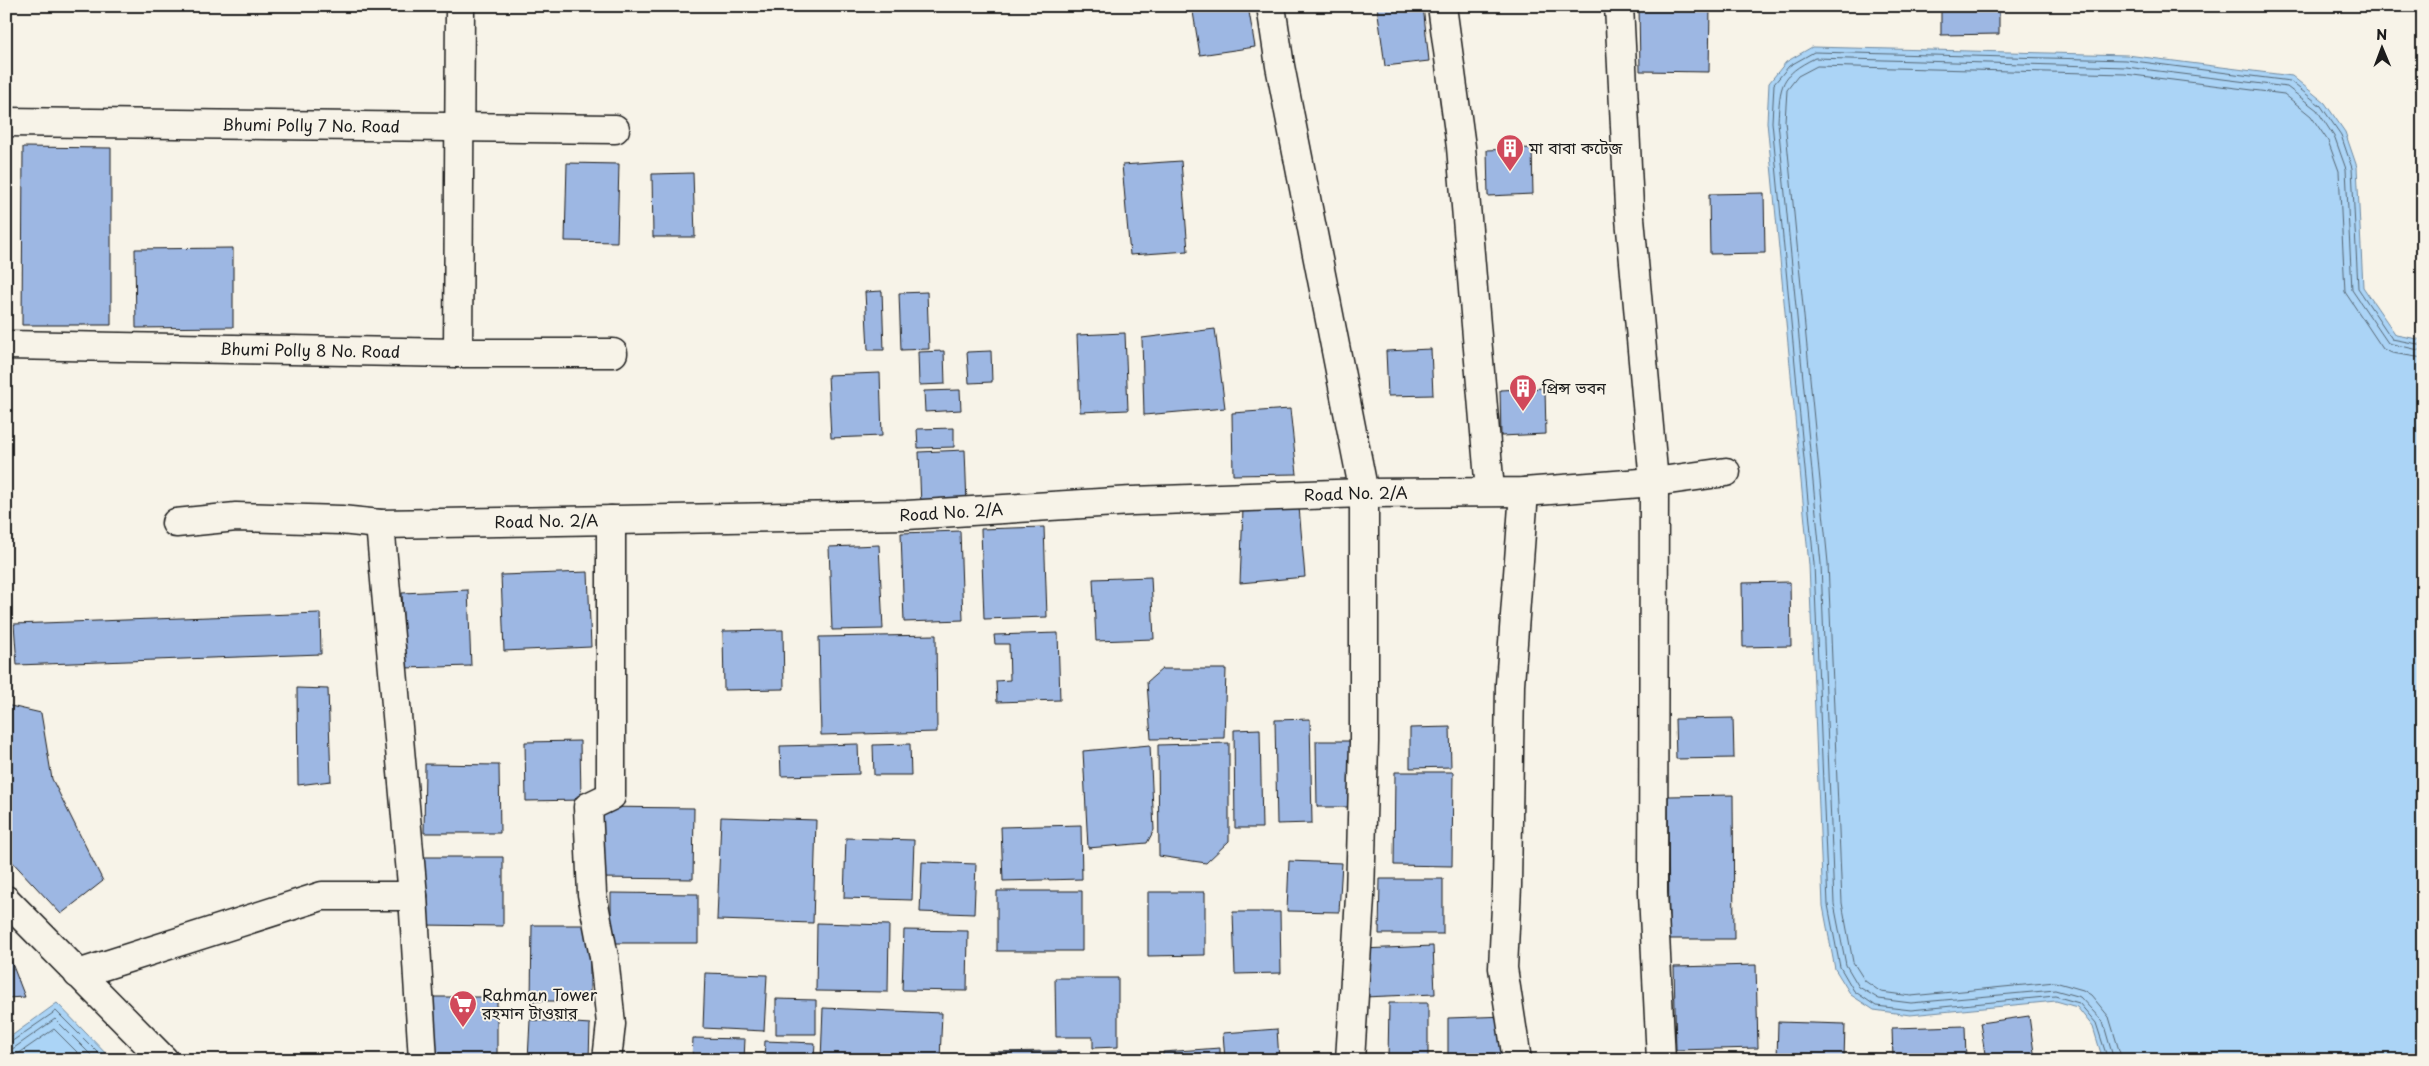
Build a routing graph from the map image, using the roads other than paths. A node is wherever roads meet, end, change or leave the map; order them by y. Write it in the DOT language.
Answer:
graph roads {
  1 [pos="460,6"];
  2 [pos="1271,6"];
  3 [pos="1442,6"];
  4 [pos="1620,6"];
  5 [pos="6,122"];
  6 [pos="461,129"];
  7 [pos="615,130"];
  8 [pos="6,345"];
  9 [pos="458,353"];
  10 [pos="613,353"];
  11 [pos="1726,472"];
  12 [pos="1654,482"];
  13 [pos="1490,491"];
  14 [pos="1524,492"];
  15 [pos="1364,493"];
  16 [pos="612,520"];
  17 [pos="176,523"];
  18 [pos="380,524"];
  19 [pos="413,896"];
  20 [pos="6,900"];
  21 [pos="78,974"];
  22 [pos="164,1060"];
  23 [pos="423,1060"];
  24 [pos="607,1060"];
  25 [pos="1350,1060"];
  26 [pos="1517,1060"];
  27 [pos="1661,1060"];
  1 -- 6 [label="street"];
  2 -- 15 [label="street"];
  3 -- 13 [label="street"];
  4 -- 12 [label="street"];
  5 -- 6 [label="street, Bhumi Polly 7 No. Road"];
  6 -- 7 [label="street, Bhumi Polly 7 No. Road"];
  6 -- 9 [label="street"];
  8 -- 9 [label="street, Bhumi Polly 8 No. Road"];
  9 -- 10 [label="street, Bhumi Polly 8 No. Road"];
  11 -- 12 [label="street, Road No. 2/A"];
  12 -- 14 [label="street, Road No. 2/A"];
  12 -- 27 [label="street"];
  13 -- 14 [label="street, Road No. 2/A"];
  13 -- 15 [label="street, Road No. 2/A"];
  14 -- 26 [label="street"];
  15 -- 16 [label="street, Road No. 2/A"];
  15 -- 25 [label="street"];
  16 -- 18 [label="street, Road No. 2/A"];
  16 -- 24 [label="street"];
  17 -- 18 [label="street, Road No. 2/A"];
  18 -- 19 [label="street"];
  19 -- 21 [label="street"];
  19 -- 23 [label="street"];
  20 -- 21 [label="street"];
  21 -- 22 [label="street"];
}
